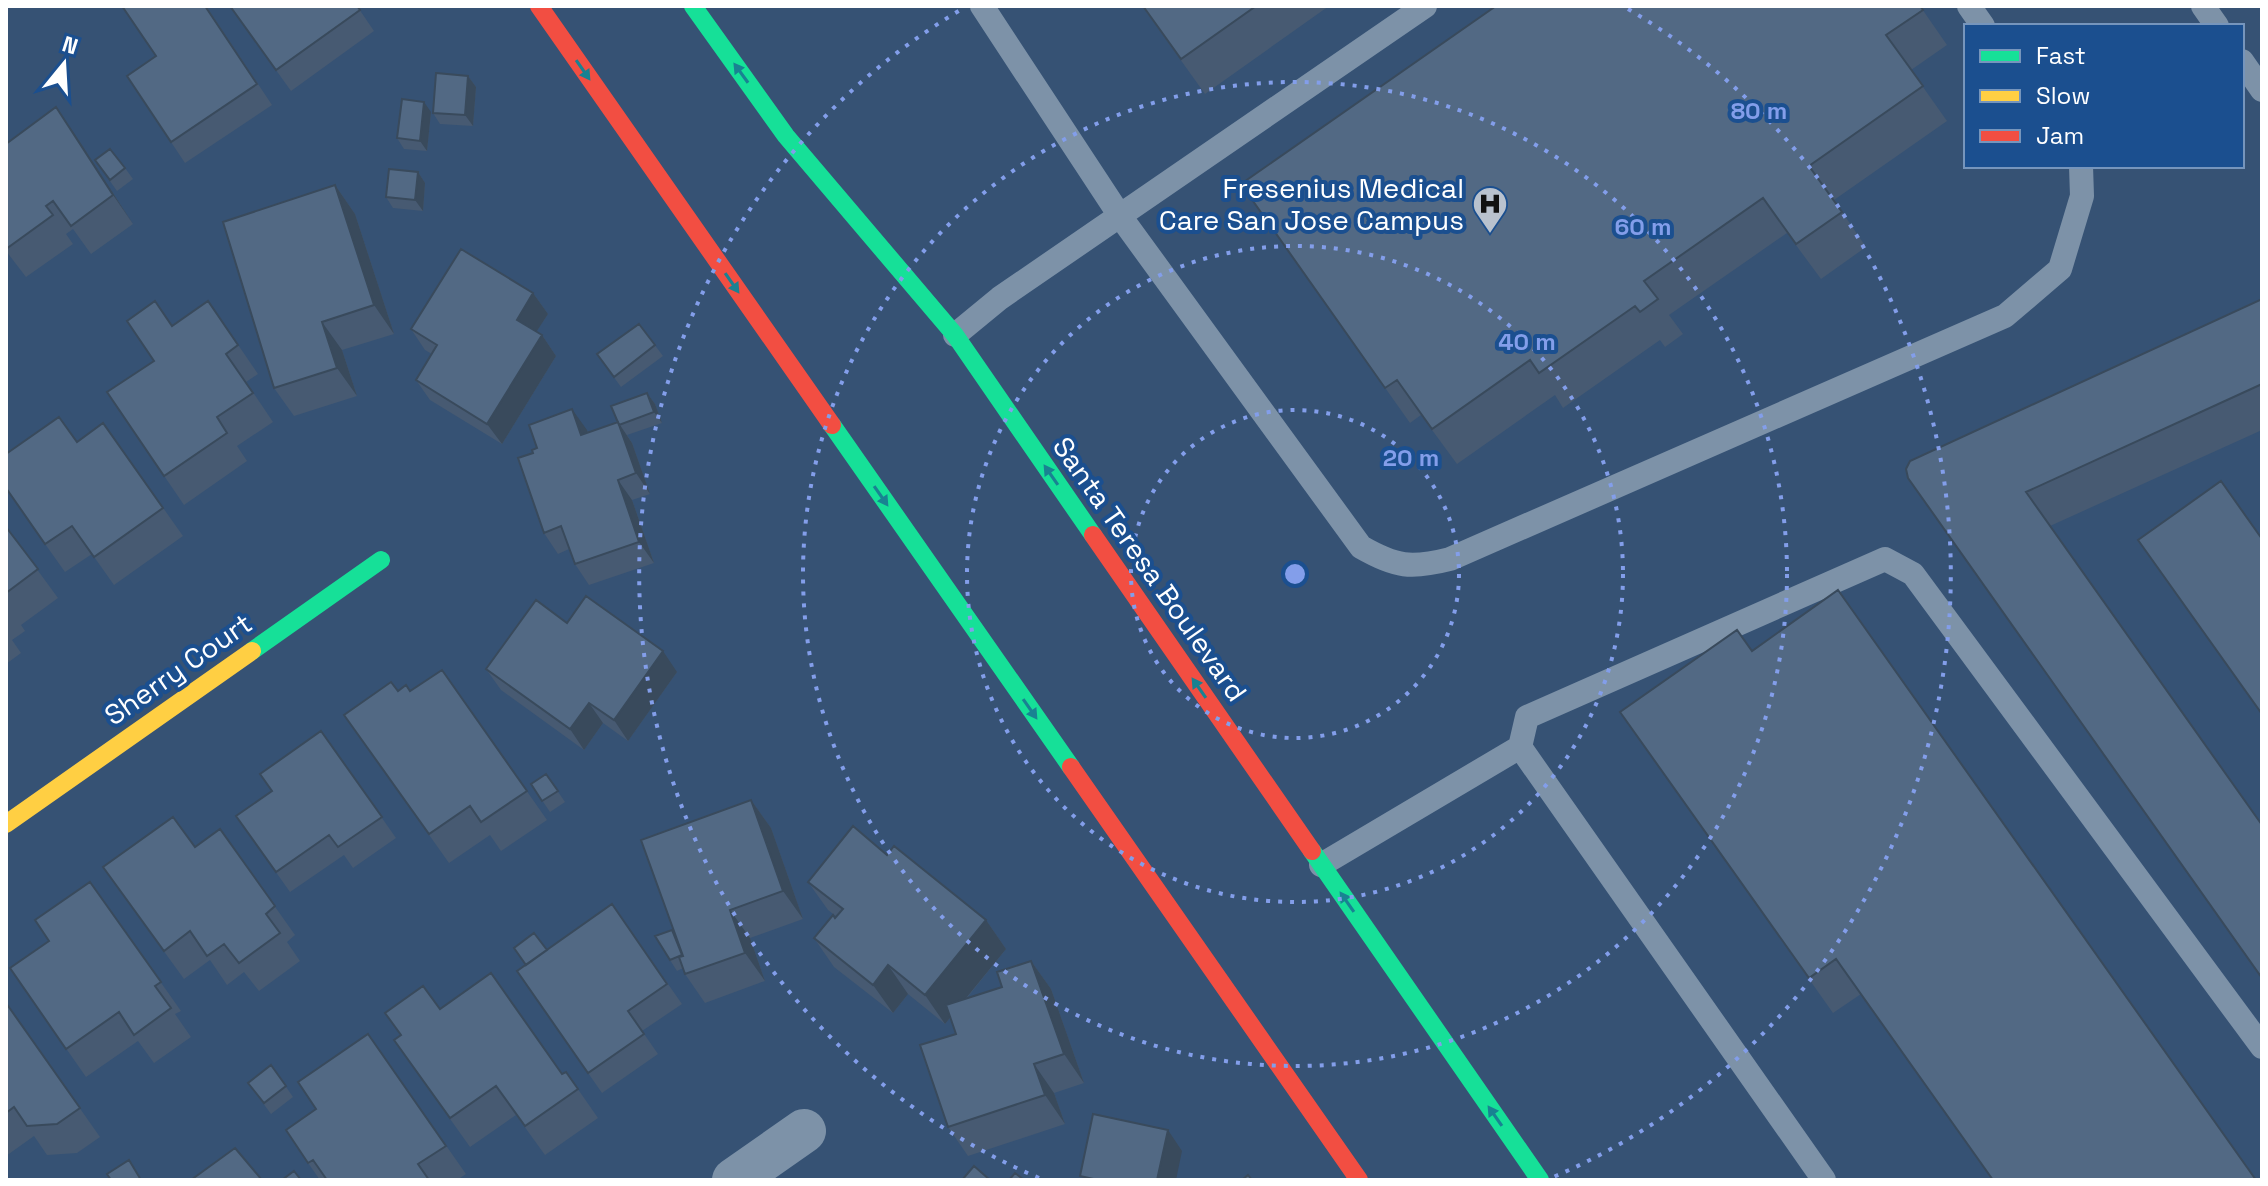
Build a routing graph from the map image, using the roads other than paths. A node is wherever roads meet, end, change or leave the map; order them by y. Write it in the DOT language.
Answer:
graph roads {
  1 [pos="539,6"];
  2 [pos="693,6"];
  3 [pos="982,6"];
  4 [pos="1425,6"];
  5 [pos="1969,6"];
  6 [pos="2203,6"];
  7 [pos="1982,24"];
  8 [pos="2216,24"];
  9 [pos="2244,64"];
  10 [pos="2262,90"];
  11 [pos="2081,168"];
  12 [pos="1120,216"];
  13 [pos="955,335"];
  14 [pos="381,560"];
  15 [pos="1520,747"];
  16 [pos="6,824"];
  17 [pos="1321,865"];
  18 [pos="2262,1047"];
  19 [pos="804,1131"];
  20 [pos="734,1180"];
  21 [pos="1359,1180"];
  22 [pos="1540,1180"];
  23 [pos="1824,1180"];
  1 -- 21 [label="main road, one-way"];
  13 -- 2 [label="main road, Santa Teresa Boulevard, one-way"];
  3 -- 12 [label="lane"];
  4 -- 12 [label="lane"];
  5 -- 7 [label="lane"];
  6 -- 8 [label="lane"];
  9 -- 10 [label="lane"];
  11 -- 12 [label="lane"];
  12 -- 13 [label="lane"];
  17 -- 13 [label="main road, Santa Teresa Boulevard, one-way"];
  14 -- 16 [label="main road, Sherry Court"];
  15 -- 17 [label="lane"];
  15 -- 18 [label="lane"];
  15 -- 23 [label="lane"];
  22 -- 17 [label="main road, Santa Teresa Boulevard, one-way"];
  19 -- 20 [label="street"];
}
